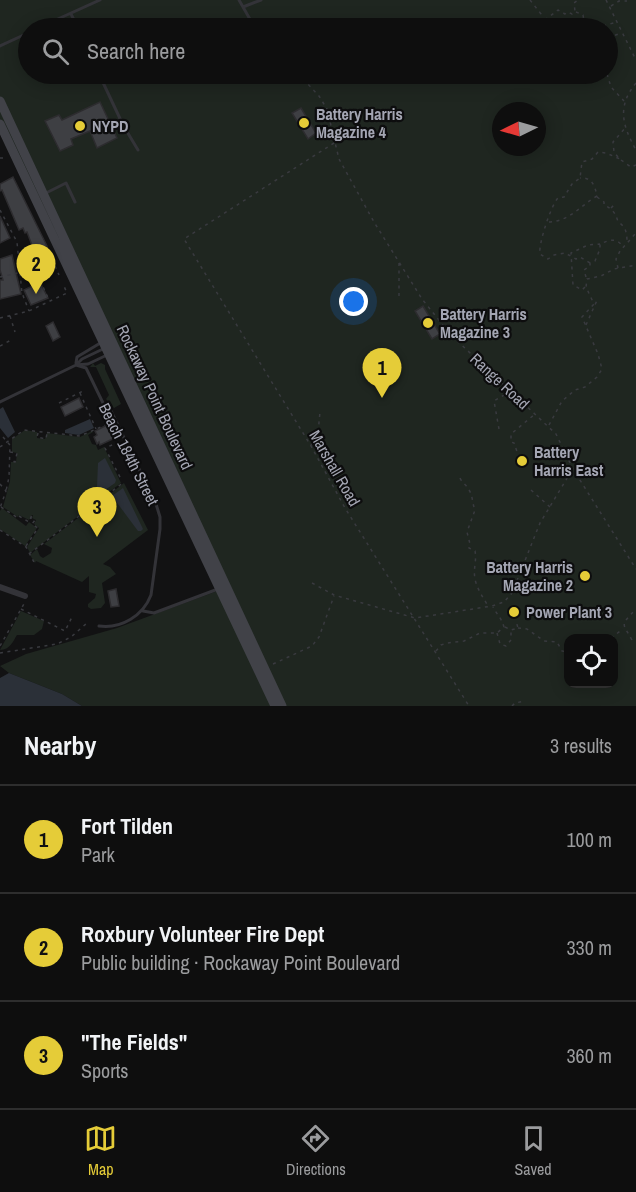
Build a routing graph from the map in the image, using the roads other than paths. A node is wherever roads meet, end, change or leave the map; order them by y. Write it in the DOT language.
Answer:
graph roads {
  1 [pos="100,0"];
  2 [pos="239,0"];
  3 [pos="261,0"];
  4 [pos="243,7"];
  5 [pos="70,13"];
  6 [pos="59,18"];
  7 [pos="73,18"];
  8 [pos="249,18"];
  9 [pos="18,38"];
  10 [pos="0,46"];
  11 [pos="104,84"];
  12 [pos="0,101"];
  13 [pos="0,124"];
  14 [pos="138,150"];
  15 [pos="25,167"];
  16 [pos="39,196"];
  17 [pos="75,202"];
  18 [pos="110,347"];
  19 [pos="76,365"];
  20 [pos="0,402"];
  21 [pos="218,574"];
  22 [pos="0,587"];
  23 [pos="219,588"];
  24 [pos="25,597"];
  25 [pos="143,611"];
  26 [pos="99,626"];
  27 [pos="275,706"];
  28 [pos="282,706"];
  1 -- 5 [label="lane"];
  2 -- 4 [label="lane"];
  3 -- 4 [label="lane"];
  4 -- 8 [label="lane"];
  5 -- 6 [label="lane"];
  5 -- 7 [label="lane"];
  9 -- 10 [label="lane"];
  11 -- 14 [label="lane"];
  12 -- 15 [label="street, Rockaway Point Boulevard"];
  13 -- 15 [label="street, Rockaway Point Boulevard"];
  15 -- 16 [label="street, Rockaway Point Boulevard"];
  16 -- 17 [label="lane"];
  16 -- 18 [label="street, Rockaway Point Boulevard"];
  18 -- 19 [label="lane"];
  18 -- 19 [label="lane"];
  18 -- 19 [label="lane"];
  18 -- 21 [label="street, Rockaway Point Boulevard"];
  19 -- 20 [label="lane"];
  19 -- 25 [label="lane, Beach 184th Street"];
  21 -- 23 [label="street, Rockaway Point Boulevard"];
  21 -- 28 [label="street, Rockaway Point Boulevard"];
  22 -- 24 [label="street"];
  23 -- 25 [label="lane"];
  23 -- 27 [label="street, Rockaway Point Boulevard"];
  25 -- 26 [label="lane"];
}
